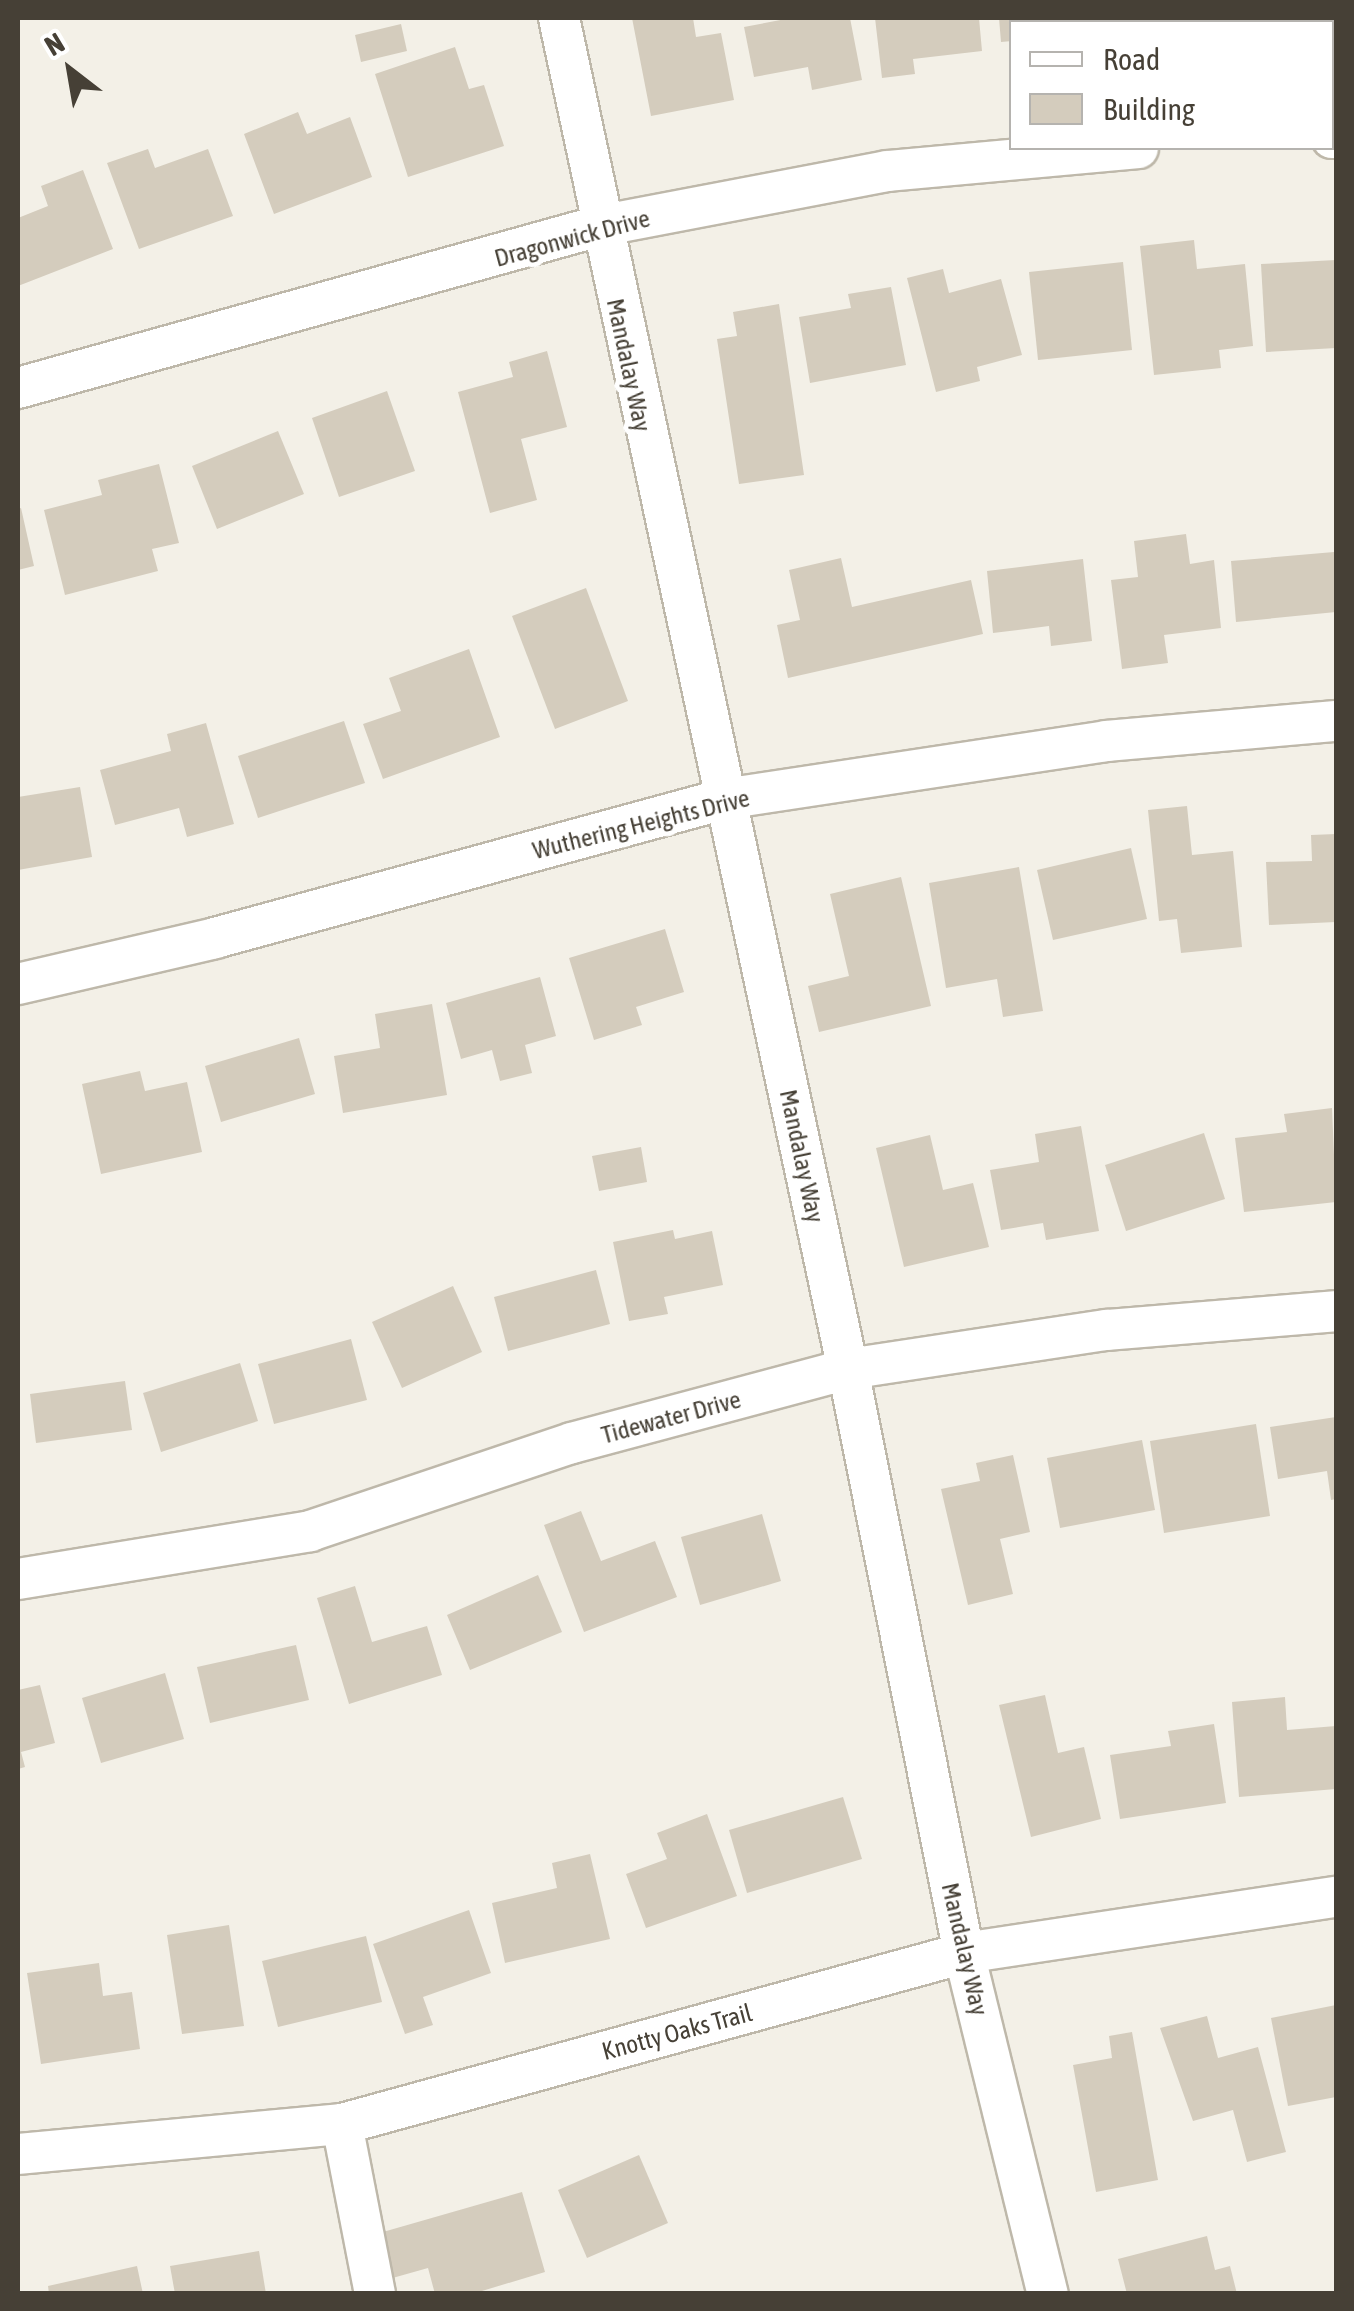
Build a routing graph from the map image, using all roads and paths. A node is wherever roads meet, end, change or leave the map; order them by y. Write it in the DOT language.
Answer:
graph roads {
  1 [pos="559,18"];
  2 [pos="1116,150"];
  3 [pos="600,226"];
  4 [pos="18,388"];
  5 [pos="1336,722"];
  6 [pos="724,798"];
  7 [pos="18,984"];
  8 [pos="1336,1310"];
  9 [pos="848,1369"];
  10 [pos="18,1580"];
  11 [pos="1336,1897"];
  12 [pos="964,1952"];
  13 [pos="342,2124"];
  14 [pos="18,2154"];
  15 [pos="375,2294"];
  16 [pos="1048,2294"];
  1 -- 3 [label="street, Mandalay Way"];
  2 -- 3 [label="street, Dragonwick Drive"];
  3 -- 4 [label="street, Dragonwick Drive"];
  3 -- 6 [label="street, Mandalay Way"];
  5 -- 6 [label="street, Wuthering Heights Drive"];
  6 -- 7 [label="street, Wuthering Heights Drive"];
  6 -- 9 [label="street, Mandalay Way"];
  8 -- 9 [label="street, Tidewater Drive"];
  9 -- 10 [label="street, Tidewater Drive"];
  9 -- 12 [label="street, Mandalay Way"];
  11 -- 12 [label="street, Knotty Oaks Trail"];
  12 -- 13 [label="street, Knotty Oaks Trail"];
  12 -- 16 [label="street, Mandalay Way"];
  13 -- 14 [label="street, Knotty Oaks Trail"];
  13 -- 15 [label="street"];
}
